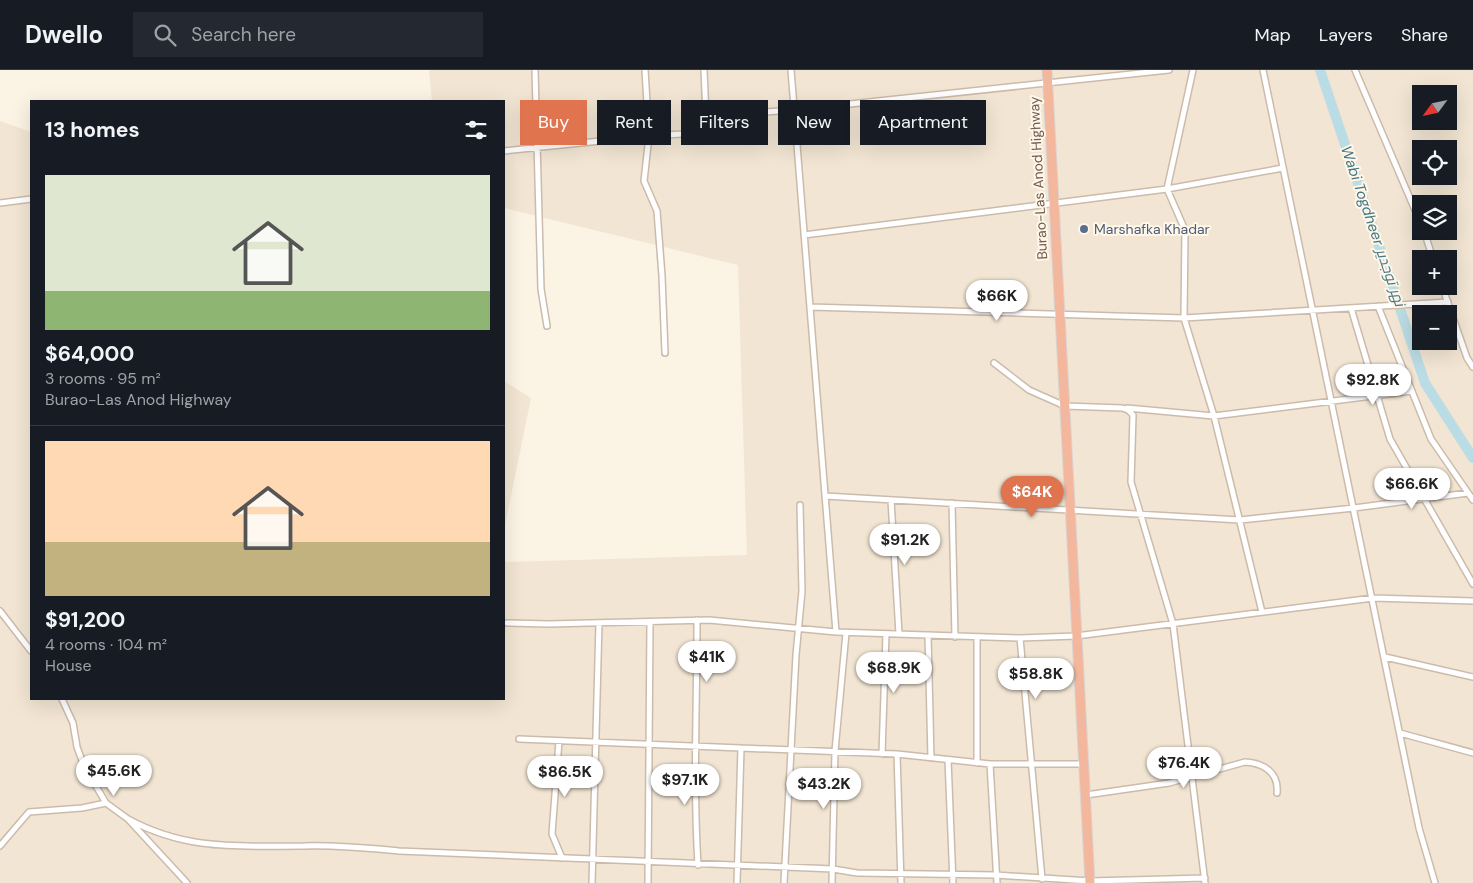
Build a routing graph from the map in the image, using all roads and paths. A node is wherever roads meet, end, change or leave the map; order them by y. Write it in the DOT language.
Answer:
graph roads {
  1 [pos="534,70"];
  2 [pos="645,70"];
  3 [pos="704,70"];
  4 [pos="791,70"];
  5 [pos="1047,70"];
  6 [pos="1169,70"];
  7 [pos="1193,70"];
  8 [pos="1263,70"];
  9 [pos="1355,70"];
  10 [pos="1047,83"];
  11 [pos="647,100"];
  12 [pos="705,100"];
  13 [pos="793,100"];
  14 [pos="850,104"];
  15 [pos="597,142"];
  16 [pos="648,145"];
  17 [pos="797,145"];
  18 [pos="536,148"];
  19 [pos="505,151"];
  20 [pos="1283,168"];
  21 [pos="1167,189"];
  22 [pos="30,199"];
  23 [pos="0,202"];
  24 [pos="1053,203"];
  25 [pos="1412,203"];
  26 [pos="804,235"];
  27 [pos="1445,295"];
  28 [pos="1448,302"];
  29 [pos="1378,306"];
  30 [pos="810,307"];
  31 [pos="1351,308"];
  32 [pos="1313,310"];
  33 [pos="1060,314"];
  34 [pos="1184,318"];
  35 [pos="547,326"];
  36 [pos="665,353"];
  37 [pos="994,363"];
  38 [pos="1473,367"];
  39 [pos="1412,391"];
  40 [pos="1377,395"];
  41 [pos="1332,400"];
  42 [pos="1065,406"];
  43 [pos="1122,408"];
  44 [pos="1214,416"];
  45 [pos="1468,493"];
  46 [pos="825,496"];
  47 [pos="1424,498"];
  48 [pos="891,500"];
  49 [pos="1473,500"];
  50 [pos="952,503"];
  51 [pos="800,505"];
  52 [pos="1354,508"];
  53 [pos="1070,510"];
  54 [pos="1140,514"];
  55 [pos="1240,520"];
  56 [pos="1473,584"];
  57 [pos="1373,598"];
  58 [pos="1473,601"];
  59 [pos="0,611"];
  60 [pos="1262,612"];
  61 [pos="697,620"];
  62 [pos="650,622"];
  63 [pos="507,623"];
  64 [pos="599,623"];
  65 [pos="1173,624"];
  66 [pos="799,629"];
  67 [pos="836,632"];
  68 [pos="846,633"];
  69 [pos="886,634"];
  70 [pos="899,634"];
  71 [pos="928,635"];
  72 [pos="1076,636"];
  73 [pos="955,637"];
  74 [pos="1020,638"];
  75 [pos="977,639"];
  76 [pos="30,650"];
  77 [pos="1385,657"];
  78 [pos="1473,677"];
  79 [pos="62,700"];
  80 [pos="1400,733"];
  81 [pos="520,739"];
  82 [pos="559,740"];
  83 [pos="596,742"];
  84 [pos="650,744"];
  85 [pos="698,746"];
  86 [pos="741,748"];
  87 [pos="791,750"];
  88 [pos="835,751"];
  89 [pos="1473,753"];
  90 [pos="882,754"];
  91 [pos="896,754"];
  92 [pos="931,758"];
  93 [pos="948,760"];
  94 [pos="977,763"];
  95 [pos="990,764"];
  96 [pos="1033,764"];
  97 [pos="1083,764"];
  98 [pos="1192,777"];
  99 [pos="1277,793"];
  100 [pos="1086,795"];
  101 [pos="106,803"];
  102 [pos="128,819"];
  103 [pos="0,846"];
  104 [pos="562,858"];
  105 [pos="592,859"];
  106 [pos="649,861"];
  107 [pos="698,865"];
  108 [pos="738,866"];
  109 [pos="784,867"];
  110 [pos="833,869"];
  111 [pos="901,872"];
  112 [pos="953,875"];
  113 [pos="996,875"];
  114 [pos="1042,879"];
  115 [pos="1205,880"];
  116 [pos="1090,882"];
  117 [pos="187,883"];
  118 [pos="592,883"];
  119 [pos="648,883"];
  120 [pos="737,883"];
  121 [pos="784,883"];
  122 [pos="832,883"];
  123 [pos="901,883"];
  124 [pos="954,883"];
  125 [pos="997,883"];
  126 [pos="1435,883"];
  1 -- 18 [label="street"];
  2 -- 11 [label="street"];
  3 -- 12 [label="street"];
  4 -- 13 [label="street"];
  5 -- 10 [label="highway, Burao-Las Anod Highway"];
  6 -- 10 [label="street"];
  7 -- 21 [label="street"];
  8 -- 20 [label="street"];
  9 -- 25 [label="street"];
  10 -- 14 [label="street"];
  10 -- 24 [label="highway, Burao-Las Anod Highway"];
  15 -- 18 [label="street"];
  16 -- 36 [label="street"];
  17 -- 26 [label="street"];
  18 -- 19 [label="street"];
  18 -- 35 [label="street"];
  20 -- 21 [label="street"];
  20 -- 32 [label="street"];
  21 -- 24 [label="street"];
  21 -- 34 [label="street"];
  22 -- 23 [label="street"];
  24 -- 26 [label="street"];
  24 -- 33 [label="highway, Burao-Las Anod Highway"];
  26 -- 30 [label="street"];
  27 -- 28 [label="street"];
  28 -- 29 [label="street"];
  28 -- 38 [label="street"];
  29 -- 31 [label="street"];
  29 -- 39 [label="street"];
  30 -- 33 [label="street"];
  30 -- 46 [label="street"];
  31 -- 32 [label="street"];
  31 -- 40 [label="street"];
  32 -- 34 [label="street"];
  32 -- 41 [label="street"];
  33 -- 34 [label="street"];
  33 -- 42 [label="highway, Burao-Las Anod Highway"];
  34 -- 44 [label="street"];
  37 -- 42 [label="street"];
  39 -- 40 [label="street"];
  39 -- 45 [label="street"];
  40 -- 41 [label="street"];
  40 -- 47 [label="street"];
  41 -- 44 [label="street"];
  41 -- 52 [label="street"];
  42 -- 43 [label="street"];
  42 -- 53 [label="highway, Burao-Las Anod Highway"];
  43 -- 44 [label="street"];
  43 -- 54 [label="street"];
  44 -- 55 [label="street"];
  45 -- 47 [label="street"];
  45 -- 49 [label="street"];
  46 -- 48 [label="street"];
  46 -- 67 [label="street"];
  47 -- 52 [label="street"];
  47 -- 56 [label="street"];
  48 -- 50 [label="street"];
  48 -- 70 [label="street"];
  50 -- 53 [label="street"];
  50 -- 73 [label="street"];
  51 -- 66 [label="street"];
  52 -- 55 [label="street"];
  52 -- 57 [label="street"];
  53 -- 54 [label="street"];
  53 -- 72 [label="highway, Burao-Las Anod Highway"];
  54 -- 55 [label="street"];
  54 -- 65 [label="street"];
  55 -- 60 [label="street"];
  57 -- 58 [label="street"];
  57 -- 60 [label="street"];
  57 -- 77 [label="street"];
  59 -- 76 [label="street"];
  60 -- 65 [label="street"];
  61 -- 62 [label="street"];
  61 -- 66 [label="street"];
  61 -- 85 [label="street"];
  62 -- 64 [label="street"];
  62 -- 84 [label="street"];
  63 -- 64 [label="street"];
  64 -- 83 [label="street"];
  65 -- 72 [label="street"];
  65 -- 98 [label="street"];
  66 -- 67 [label="street"];
  66 -- 87 [label="street"];
  67 -- 68 [label="street"];
  68 -- 69 [label="street"];
  68 -- 88 [label="street"];
  69 -- 70 [label="street"];
  69 -- 90 [label="street"];
  70 -- 71 [label="street"];
  71 -- 73 [label="street"];
  71 -- 92 [label="street"];
  72 -- 74 [label="street"];
  72 -- 97 [label="highway, Burao-Las Anod Highway"];
  73 -- 75 [label="street"];
  74 -- 75 [label="street"];
  74 -- 96 [label="street"];
  75 -- 94 [label="street"];
  77 -- 78 [label="street"];
  77 -- 80 [label="street"];
  79 -- 101 [label="street"];
  80 -- 89 [label="street"];
  80 -- 126 [label="street"];
  81 -- 82 [label="street"];
  82 -- 83 [label="street"];
  82 -- 104 [label="street"];
  83 -- 84 [label="street"];
  83 -- 105 [label="street"];
  84 -- 85 [label="street"];
  84 -- 106 [label="street"];
  85 -- 86 [label="street"];
  85 -- 107 [label="street"];
  86 -- 87 [label="street"];
  86 -- 108 [label="street"];
  87 -- 88 [label="street"];
  87 -- 109 [label="street"];
  88 -- 90 [label="street"];
  88 -- 110 [label="street"];
  90 -- 91 [label="street"];
  91 -- 92 [label="street"];
  91 -- 111 [label="street"];
  92 -- 93 [label="street"];
  93 -- 94 [label="street"];
  93 -- 112 [label="street"];
  94 -- 95 [label="street"];
  95 -- 96 [label="street"];
  95 -- 113 [label="street"];
  96 -- 97 [label="street"];
  96 -- 114 [label="street"];
  97 -- 100 [label="highway, Burao-Las Anod Highway"];
  98 -- 99 [label="street"];
  98 -- 100 [label="street"];
  98 -- 115 [label="street"];
  100 -- 116 [label="highway, Burao-Las Anod Highway"];
  101 -- 102 [label="street"];
  101 -- 103 [label="street"];
  102 -- 104 [label="street"];
  102 -- 117 [label="street"];
  104 -- 105 [label="street"];
  105 -- 106 [label="street"];
  105 -- 118 [label="street"];
  106 -- 107 [label="street"];
  106 -- 119 [label="street"];
  107 -- 108 [label="street"];
  108 -- 109 [label="street"];
  108 -- 120 [label="street"];
  109 -- 110 [label="street"];
  109 -- 121 [label="street"];
  110 -- 111 [label="street"];
  110 -- 122 [label="street"];
  111 -- 112 [label="street"];
  111 -- 123 [label="street"];
  112 -- 113 [label="street"];
  112 -- 124 [label="street"];
  113 -- 114 [label="street"];
  113 -- 125 [label="street"];
  114 -- 116 [label="street"];
  115 -- 116 [label="street"];
}
